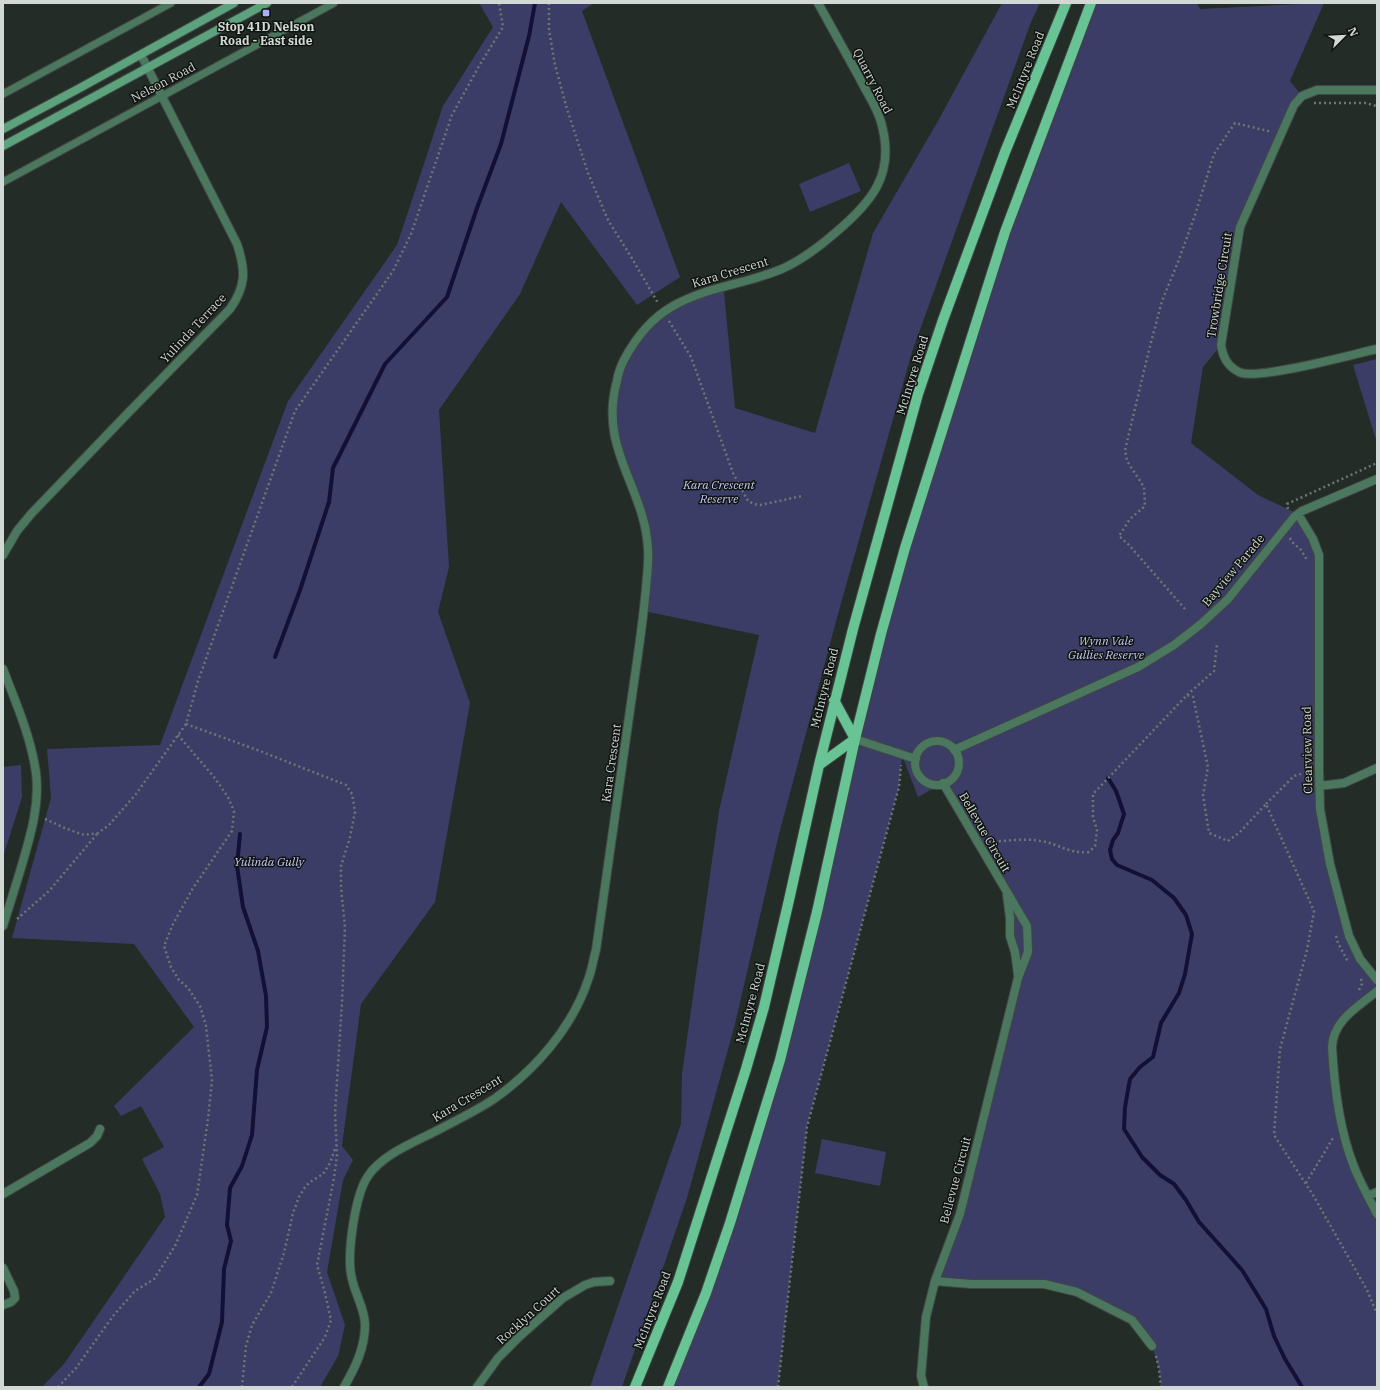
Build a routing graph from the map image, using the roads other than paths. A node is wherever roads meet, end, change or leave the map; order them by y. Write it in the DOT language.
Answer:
graph roads {
  1 [pos="171,3"];
  2 [pos="234,3"];
  3 [pos="266,3"];
  4 [pos="334,3"];
  5 [pos="818,3"];
  6 [pos="1066,3"];
  7 [pos="1091,3"];
  8 [pos="141,55"];
  9 [pos="148,68"];
  10 [pos="1376,92"];
  11 [pos="3,94"];
  12 [pos="161,97"];
  13 [pos="3,129"];
  14 [pos="3,146"];
  15 [pos="882,176"];
  16 [pos="3,181"];
  17 [pos="1377,349"];
  18 [pos="1377,479"];
  19 [pos="1298,514"];
  20 [pos="3,555"];
  21 [pos="3,669"];
  22 [pos="834,700"];
  23 [pos="855,739"];
  24 [pos="954,750"];
  25 [pos="916,759"];
  26 [pos="819,764"];
  27 [pos="1377,768"];
  28 [pos="943,783"];
  29 [pos="1319,786"];
  30 [pos="1006,893"];
  31 [pos="3,926"];
  32 [pos="1018,978"];
  33 [pos="1377,980"];
  34 [pos="1377,991"];
  35 [pos="100,1129"];
  36 [pos="1377,1192"];
  37 [pos="3,1194"];
  38 [pos="1368,1196"];
  39 [pos="1377,1214"];
  40 [pos="3,1268"];
  41 [pos="610,1281"];
  42 [pos="935,1281"];
  43 [pos="3,1305"];
  44 [pos="1152,1346"];
  45 [pos="347,1386"];
  46 [pos="477,1387"];
  47 [pos="636,1387"];
  48 [pos="668,1387"];
  49 [pos="924,1387"];
  1 -- 11 [label="lane"];
  2 -- 8 [label="main road"];
  3 -- 9 [label="main road, Nelson Road"];
  4 -- 12 [label="lane, Nelson Road"];
  5 -- 15 [label="street, Quarry Road"];
  6 -- 22 [label="main road, McIntyre Road"];
  7 -- 23 [label="main road"];
  8 -- 9 [label="street, Yulinda Terrace"];
  8 -- 13 [label="main road"];
  9 -- 12 [label="street, Yulinda Terrace"];
  9 -- 14 [label="main road, Nelson Road"];
  10 -- 17 [label="street, Trowbridge Circuit"];
  12 -- 16 [label="lane, Nelson Road"];
  12 -- 20 [label="street, Yulinda Terrace"];
  15 -- 45 [label="street, Kara Crescent"];
  18 -- 19 [label="street, Bayview Parade"];
  19 -- 24 [label="street, Bayview Parade"];
  19 -- 29 [label="street, Clearview Road"];
  21 -- 31 [label="street"];
  22 -- 23 [label="main road"];
  22 -- 26 [label="main road, McIntyre Road"];
  23 -- 25 [label="street"];
  23 -- 26 [label="main road"];
  23 -- 48 [label="main road"];
  24 -- 25 [label="street"];
  24 -- 28 [label="street"];
  25 -- 28 [label="street"];
  26 -- 47 [label="main road, McIntyre Road"];
  27 -- 29 [label="street"];
  28 -- 30 [label="street, Bellevue Circuit"];
  29 -- 33 [label="street, Clearview Road"];
  30 -- 32 [label="street, Bellevue Circuit"];
  30 -- 32 [label="street, Bellevue Circuit"];
  32 -- 42 [label="street, Bellevue Circuit"];
  34 -- 38 [label="street"];
  35 -- 37 [label="street"];
  36 -- 38 [label="street"];
  38 -- 39 [label="street"];
  40 -- 43 [label="street"];
  41 -- 46 [label="street, Rocklyn Court"];
  42 -- 44 [label="street"];
  42 -- 49 [label="street, Bellevue Circuit"];
}
